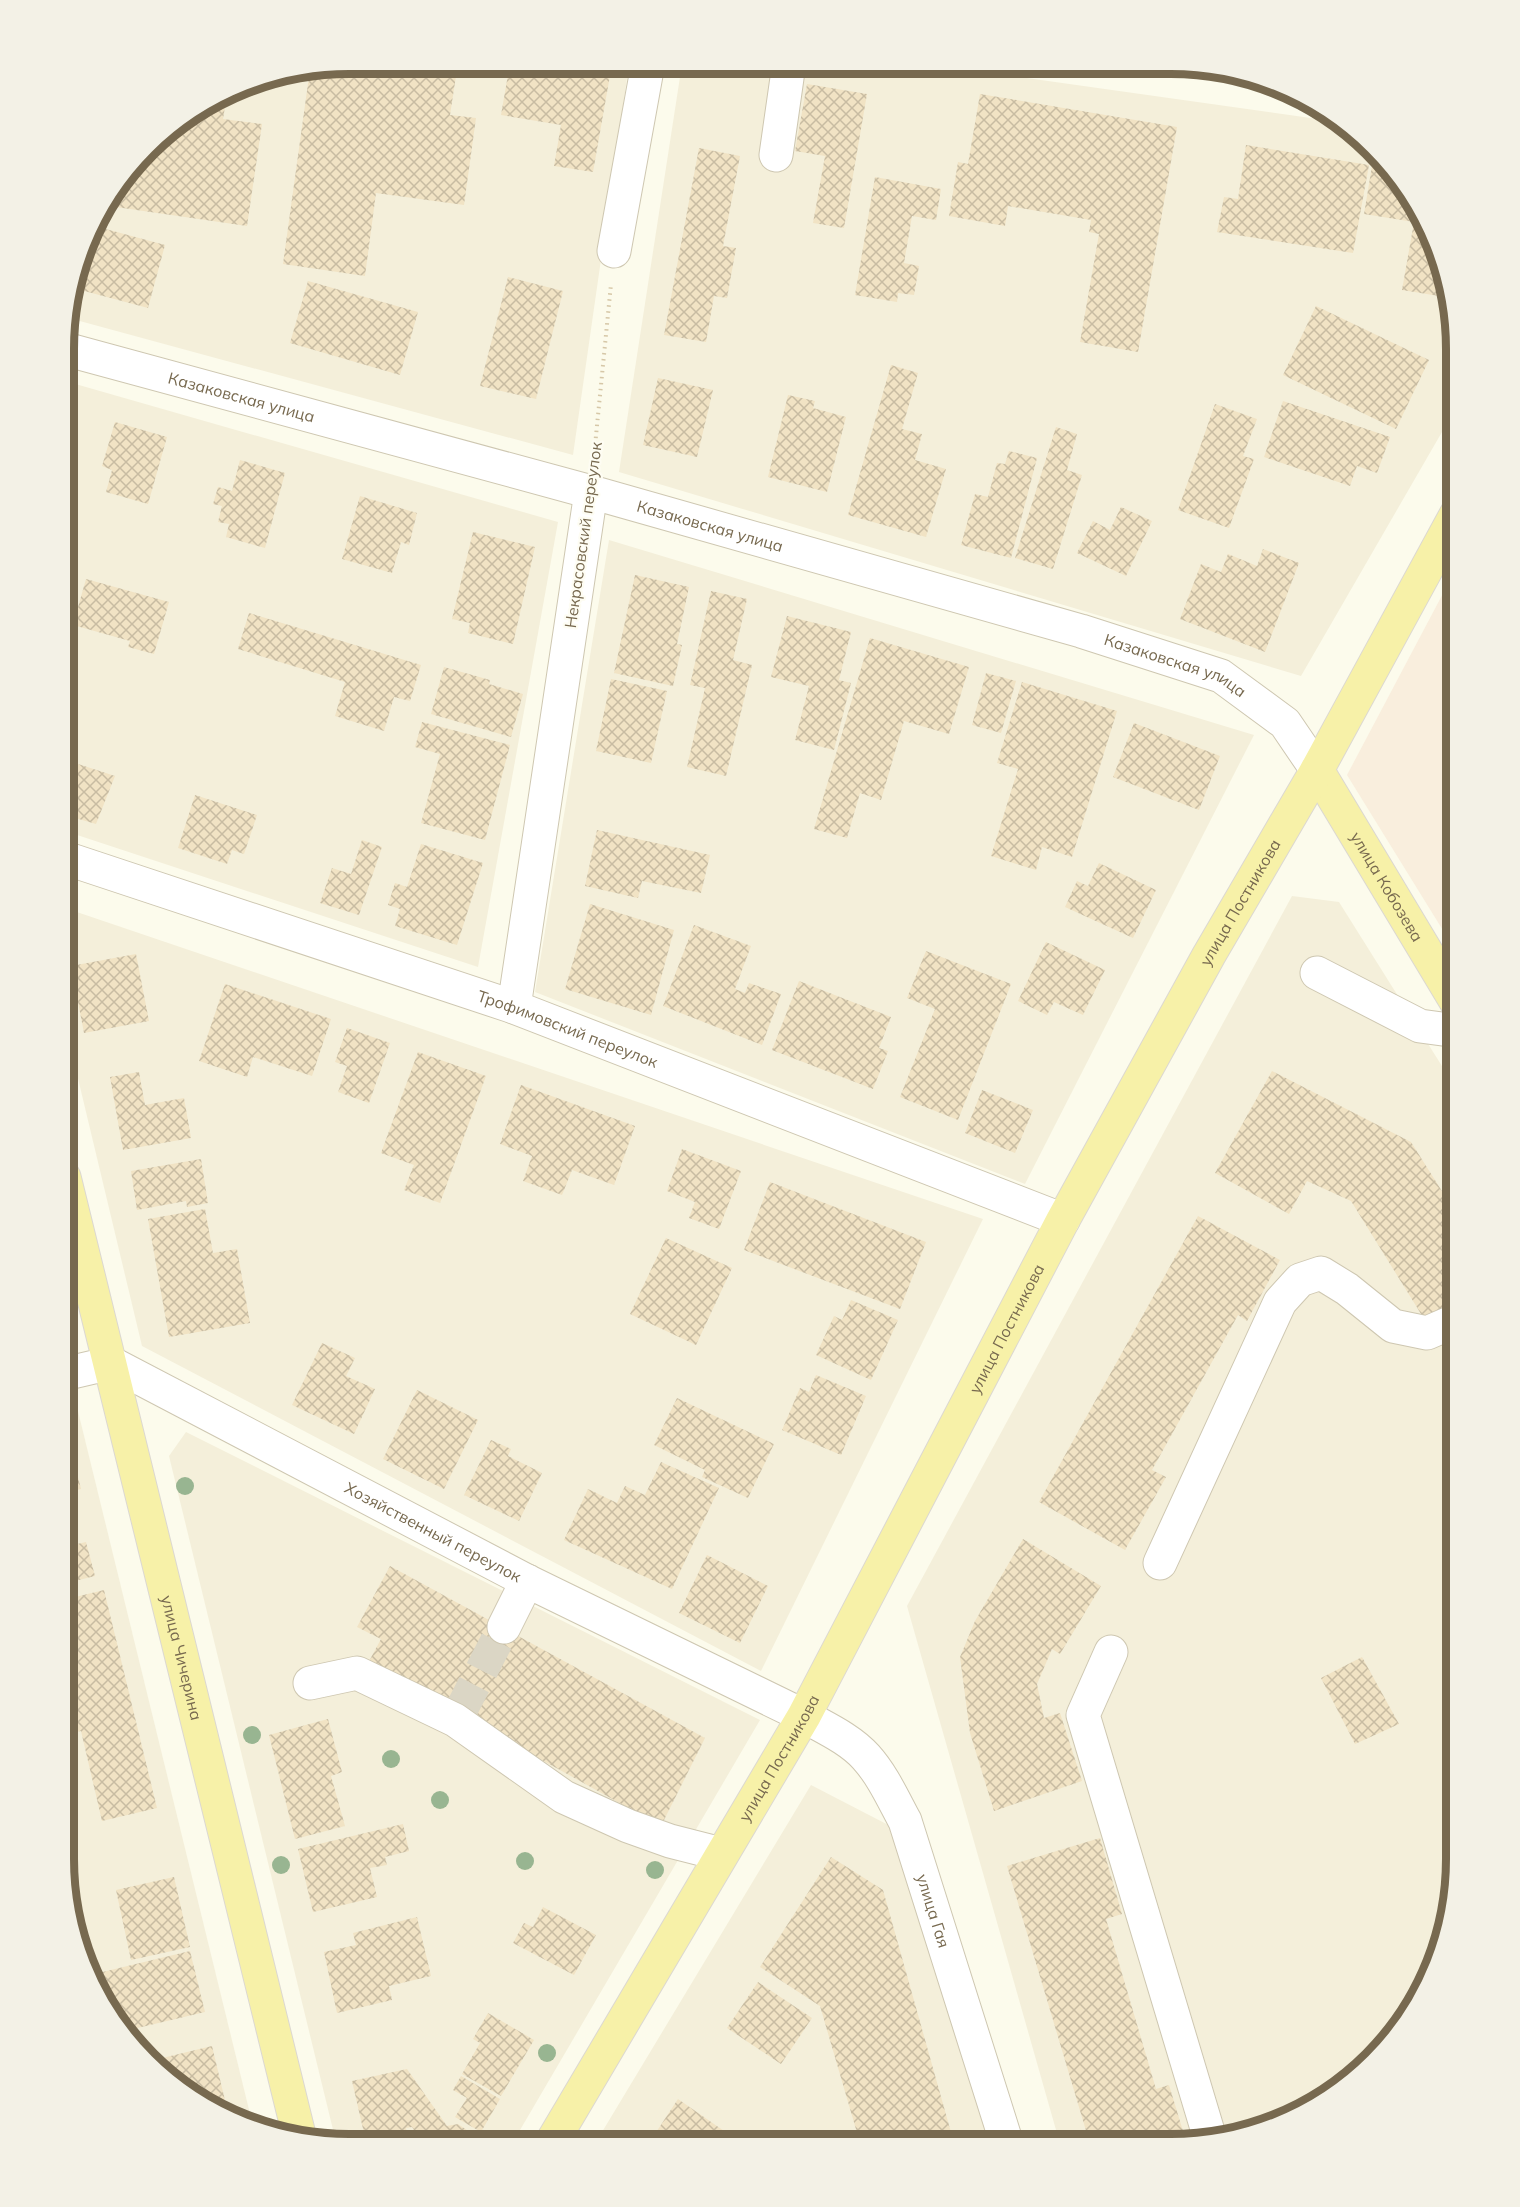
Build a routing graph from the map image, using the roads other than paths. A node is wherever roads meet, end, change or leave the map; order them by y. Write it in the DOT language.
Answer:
graph roads {
  1 [pos="646,74"];
  2 [pos="788,74"];
  3 [pos="776,155"];
  4 [pos="614,251"];
  5 [pos="74,351"];
  6 [pos="591,492"];
  7 [pos="1446,533"];
  8 [pos="1317,770"];
  9 [pos="74,861"];
  10 [pos="1317,973"];
  11 [pos="1446,985"];
  12 [pos="514,1007"];
  13 [pos="1446,1030"];
  14 [pos="74,1217"];
  15 [pos="1063,1220"];
  16 [pos="1446,1325"];
  17 [pos="111,1363"];
  18 [pos="74,1372"];
  19 [pos="1160,1563"];
  20 [pos="527,1581"];
  21 [pos="504,1627"];
  22 [pos="1110,1652"];
  23 [pos="310,1683"];
  24 [pos="804,1716"];
  25 [pos="721,1854"];
  26 [pos="297,2128"];
  27 [pos="1208,2131"];
  28 [pos="557,2134"];
  29 [pos="1004,2134"];
  1 -- 4 [label="street"];
  2 -- 3 [label="street"];
  5 -- 6 [label="street, Казаковская улица"];
  6 -- 8 [label="street, Казаковская улица"];
  6 -- 12 [label="street, Некрасовский переулок"];
  7 -- 8 [label="main road, улица Постникова"];
  8 -- 11 [label="main road, улица Кобозева"];
  8 -- 15 [label="main road, улица Постникова"];
  9 -- 12 [label="street, Трофимовский переулок"];
  10 -- 13 [label="street"];
  12 -- 15 [label="street, Трофимовский переулок"];
  14 -- 17 [label="main road, улица Чичерина"];
  15 -- 24 [label="main road, улица Постникова"];
  16 -- 19 [label="street"];
  17 -- 18 [label="street"];
  17 -- 20 [label="street, Хозяйственный переулок"];
  17 -- 26 [label="main road, улица Чичерина"];
  20 -- 21 [label="street"];
  20 -- 24 [label="street, Хозяйственный переулок"];
  22 -- 27 [label="street"];
  23 -- 25 [label="street"];
  24 -- 25 [label="main road, улица Постникова"];
  24 -- 29 [label="street, улица Гая"];
  25 -- 28 [label="main road, улица Постникова"];
}
